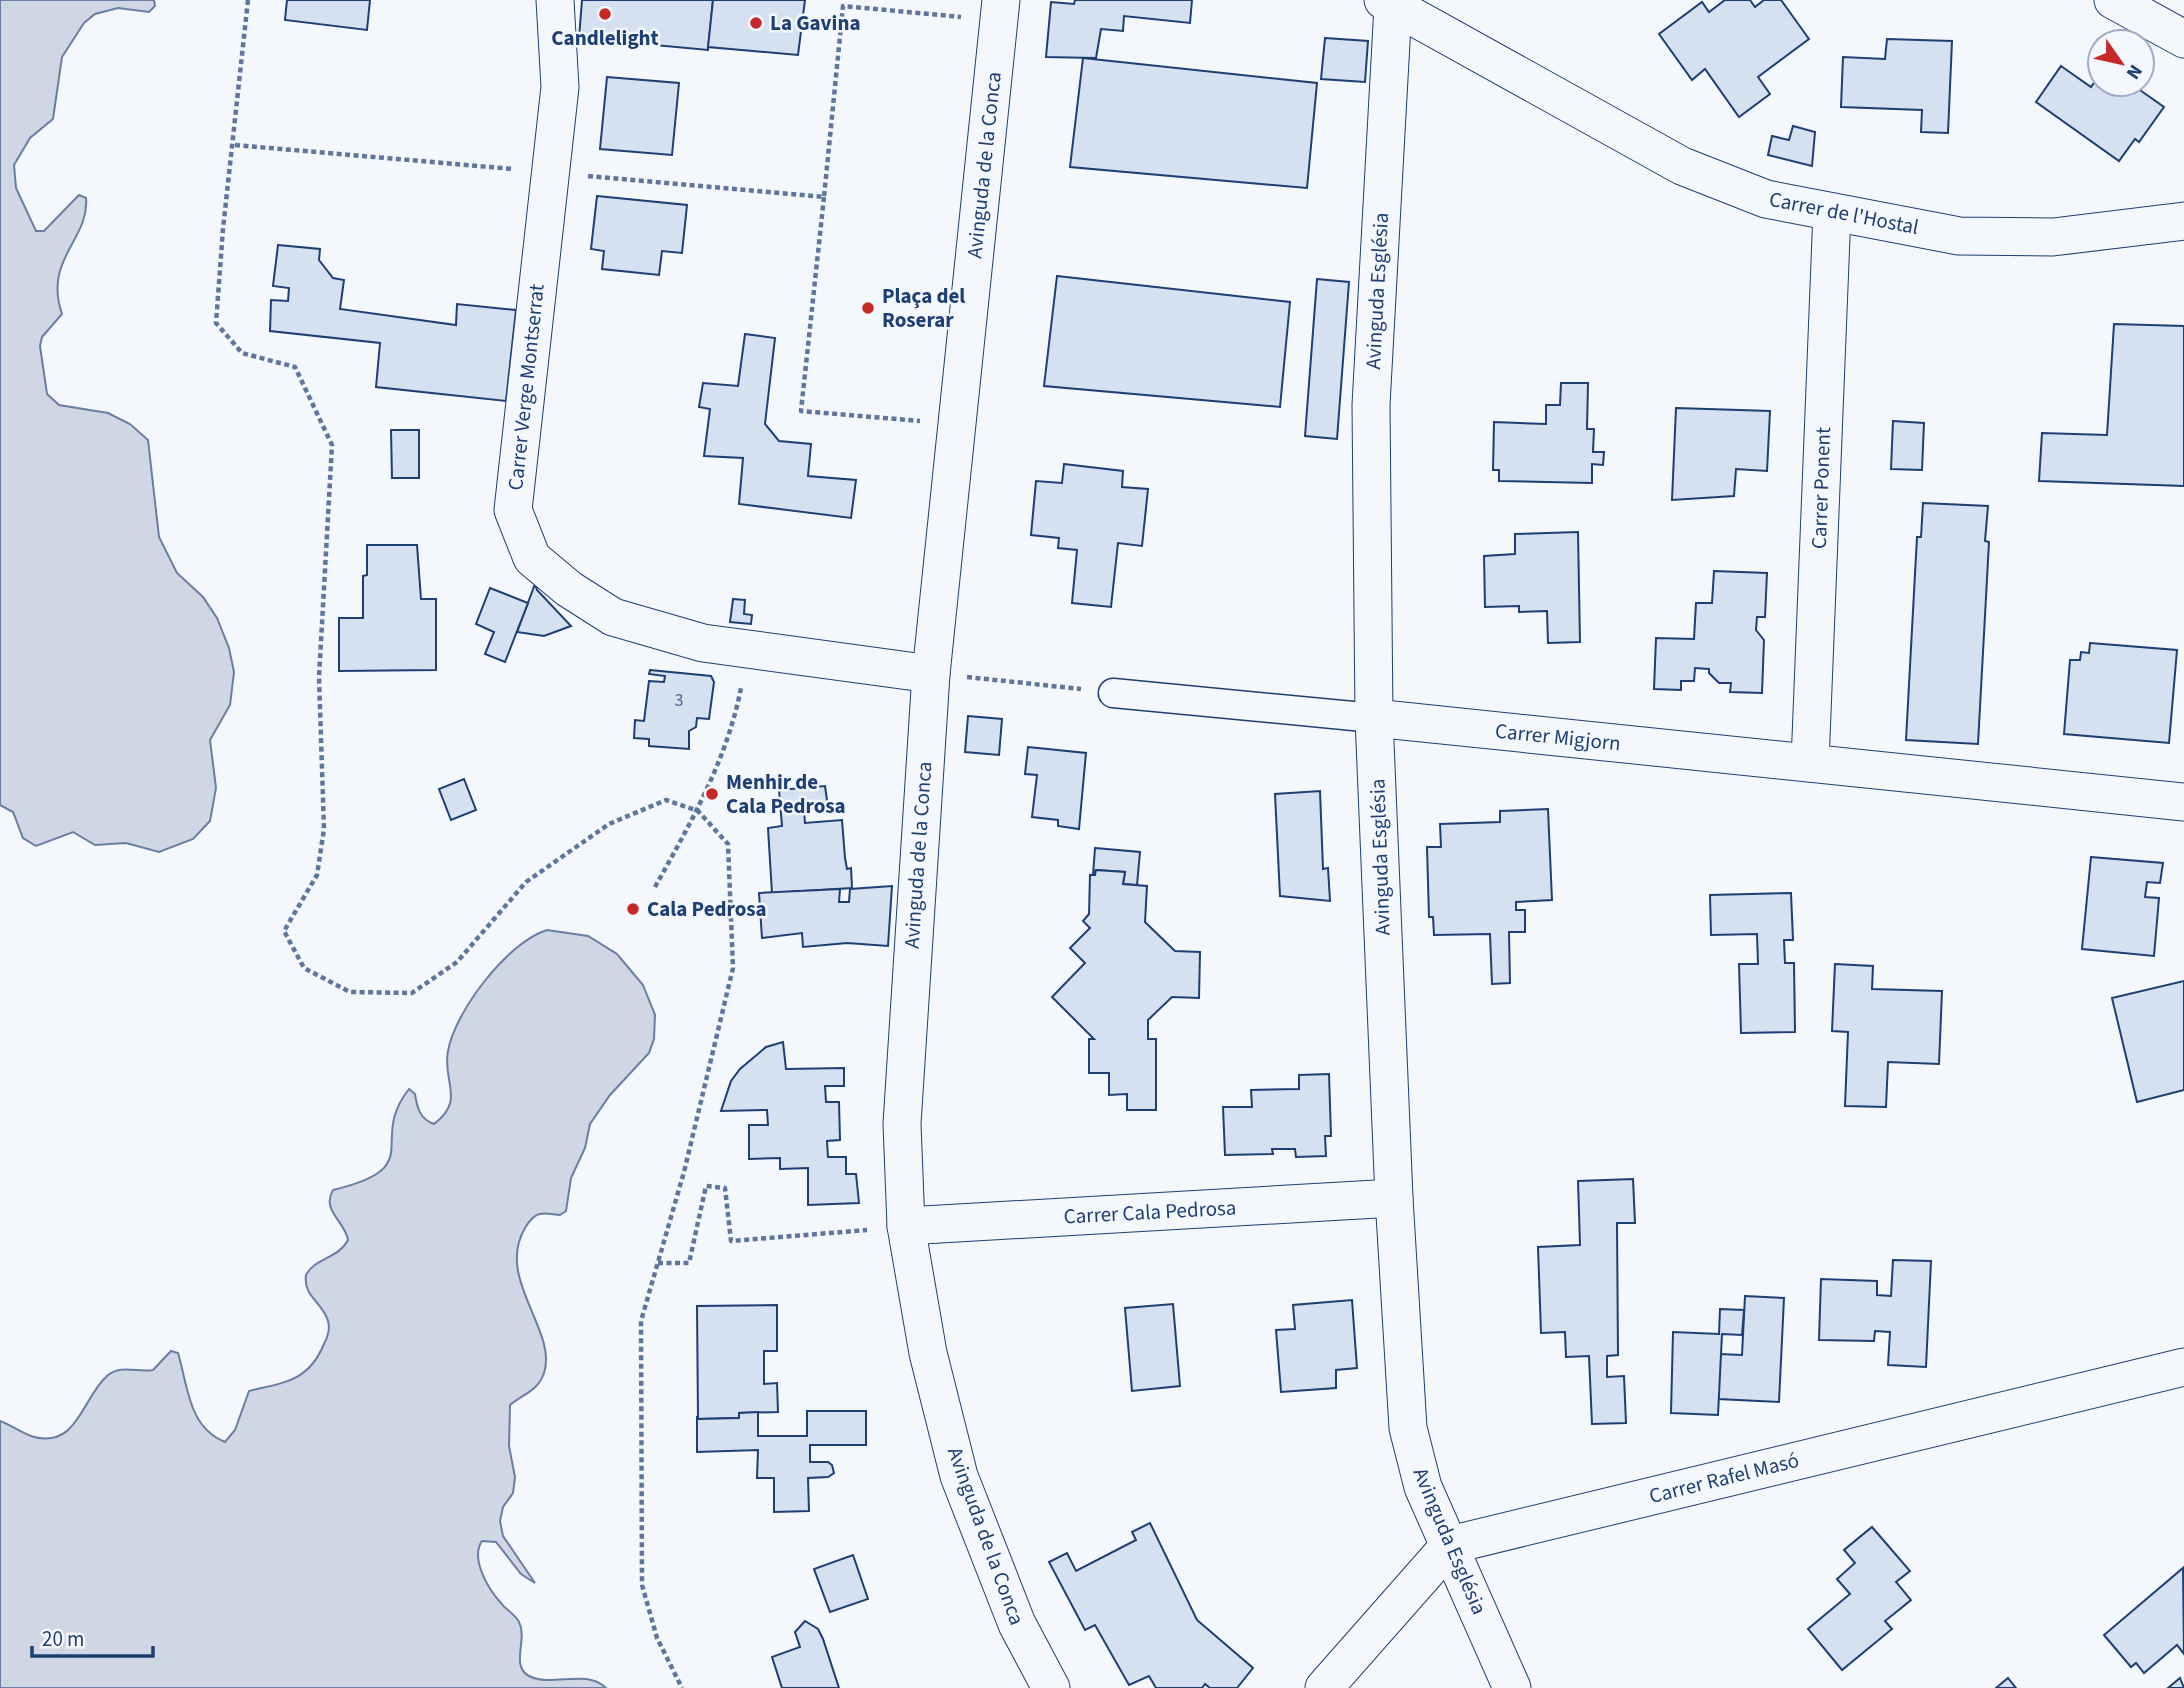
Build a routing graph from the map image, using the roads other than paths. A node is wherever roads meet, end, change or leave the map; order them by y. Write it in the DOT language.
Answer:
graph roads {
  1 [pos="555,0"];
  2 [pos="2113,0"];
  3 [pos="1388,3"];
  4 [pos="1000,10"];
  5 [pos="2184,39"];
  6 [pos="1832,212"];
  7 [pos="2184,221"];
  8 [pos="932,674"];
  9 [pos="1113,693"];
  10 [pos="1374,718"];
  11 [pos="1810,763"];
  12 [pos="2184,802"];
  13 [pos="1394,1198"];
  14 [pos="906,1226"];
  15 [pos="2184,1367"];
  16 [pos="1450,1545"];
  17 [pos="1051,1688"];
  18 [pos="1324,1688"];
  19 [pos="1512,1688"];
  1 -- 8 [label="street, Carrer Verge Montserrat"];
  2 -- 5 [label="street"];
  3 -- 6 [label="street, Carrer de l'Hostal"];
  3 -- 10 [label="street, Avinguda Església"];
  4 -- 8 [label="street, Avinguda de la Conca"];
  6 -- 7 [label="street, Carrer de l'Hostal"];
  6 -- 11 [label="street, Carrer Ponent"];
  8 -- 14 [label="street, Avinguda de la Conca"];
  9 -- 10 [label="street, Carrer Migjorn"];
  10 -- 11 [label="street, Carrer Migjorn"];
  10 -- 13 [label="street, Avinguda Església"];
  11 -- 12 [label="street, Carrer Migjorn"];
  13 -- 14 [label="street, Carrer Cala Pedrosa"];
  13 -- 16 [label="street, Avinguda Església"];
  14 -- 17 [label="street, Avinguda de la Conca"];
  15 -- 16 [label="street, Carrer Rafel Masó"];
  16 -- 18 [label="street"];
  16 -- 19 [label="street, Avinguda Església"];
}
